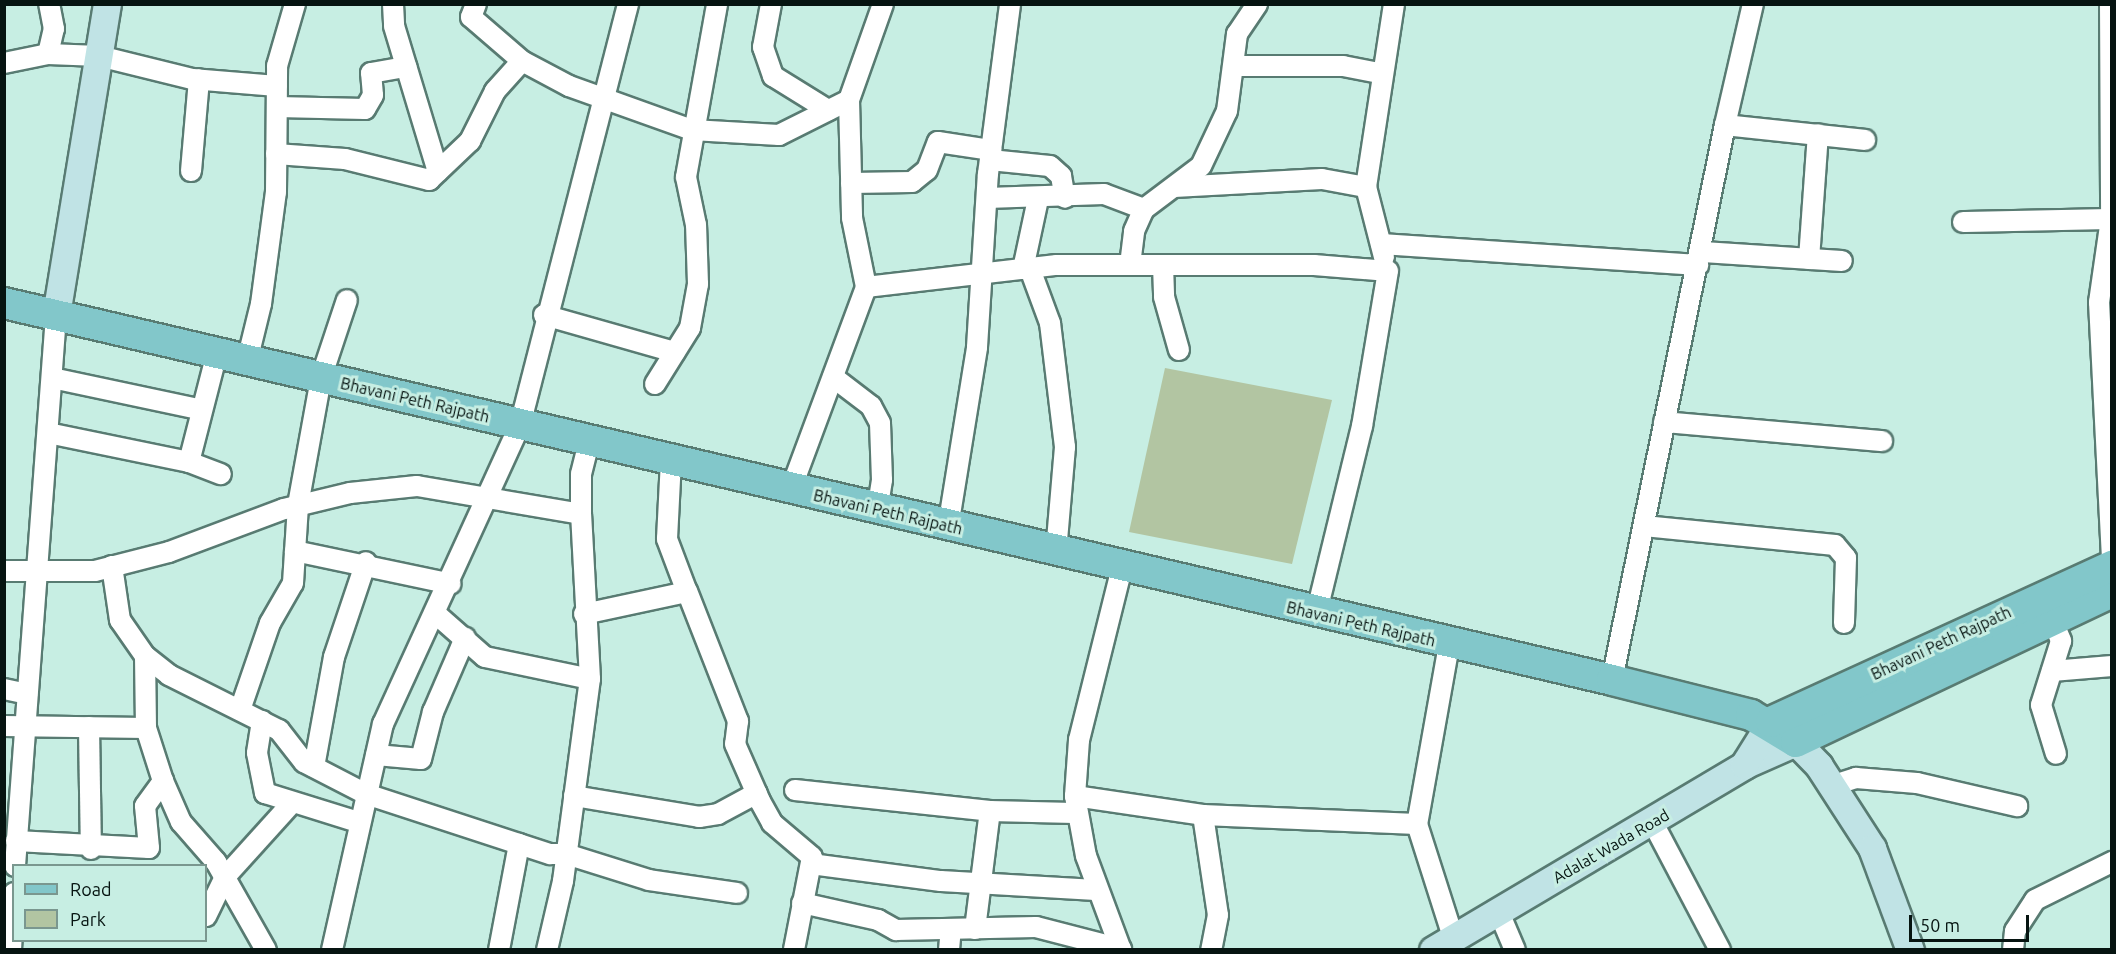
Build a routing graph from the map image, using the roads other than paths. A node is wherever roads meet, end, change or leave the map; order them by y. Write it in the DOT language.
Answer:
graph roads {
  1 [pos="49,4"];
  2 [pos="107,4"];
  3 [pos="296,4"];
  4 [pos="393,4"];
  5 [pos="476,4"];
  6 [pos="628,4"];
  7 [pos="717,4"];
  8 [pos="771,4"];
  9 [pos="883,4"];
  10 [pos="1010,4"];
  11 [pos="1257,4"];
  12 [pos="1395,4"];
  13 [pos="1754,4"];
  14 [pos="2110,4"];
  15 [pos="48,54"];
  16 [pos="99,56"];
  17 [pos="522,61"];
  18 [pos="4,63"];
  19 [pos="1234,66"];
  20 [pos="406,67"];
  21 [pos="1380,73"];
  22 [pos="199,80"];
  23 [pos="277,86"];
  24 [pos="849,100"];
  25 [pos="605,101"];
  26 [pos="277,106"];
  27 [pos="828,110"];
  28 [pos="1725,125"];
  29 [pos="692,130"];
  30 [pos="1818,134"];
  31 [pos="1865,140"];
  32 [pos="276,154"];
  33 [pos="991,155"];
  34 [pos="192,171"];
  35 [pos="438,172"];
  36 [pos="851,183"];
  37 [pos="1174,187"];
  38 [pos="1366,187"];
  39 [pos="987,198"];
  40 [pos="1065,198"];
  41 [pos="1038,199"];
  42 [pos="1144,208"];
  43 [pos="2111,219"];
  44 [pos="1963,222"];
  45 [pos="1381,244"];
  46 [pos="1700,258"];
  47 [pos="1809,259"];
  48 [pos="1842,261"];
  49 [pos="1130,265"];
  50 [pos="1163,265"];
  51 [pos="1026,269"];
  52 [pos="1388,271"];
  53 [pos="984,274"];
  54 [pos="866,287"];
  55 [pos="347,300"];
  56 [pos="4,303"];
  57 [pos="56,315"];
  58 [pos="544,315"];
  59 [pos="2106,347"];
  60 [pos="1179,350"];
  61 [pos="675,352"];
  62 [pos="217,353"];
  63 [pos="247,361"];
  64 [pos="832,377"];
  65 [pos="52,378"];
  66 [pos="321,378"];
  67 [pos="655,384"];
  68 [pos="202,410"];
  69 [pos="1664,422"];
  70 [pos="520,425"];
  71 [pos="48,433"];
  72 [pos="1882,441"];
  73 [pos="589,442"];
  74 [pos="671,461"];
  75 [pos="189,462"];
  76 [pos="2109,465"];
  77 [pos="221,474"];
  78 [pos="791,489"];
  79 [pos="489,499"];
  80 [pos="298,505"];
  81 [pos="877,510"];
  82 [pos="581,514"];
  83 [pos="1644,526"];
  84 [pos="948,527"];
  85 [pos="295,551"];
  86 [pos="1056,552"];
  87 [pos="2112,555"];
  88 [pos="366,562"];
  89 [pos="2112,566"];
  90 [pos="112,567"];
  91 [pos="1122,568"];
  92 [pos="4,571"];
  93 [pos="37,571"];
  94 [pos="451,584"];
  95 [pos="687,591"];
  96 [pos="2112,592"];
  97 [pos="436,614"];
  98 [pos="584,614"];
  99 [pos="1316,614"];
  100 [pos="2051,617"];
  101 [pos="1844,623"];
  102 [pos="465,638"];
  103 [pos="1449,645"];
  104 [pos="145,656"];
  105 [pos="2112,666"];
  106 [pos="2052,671"];
  107 [pos="590,679"];
  108 [pos="1612,680"];
  109 [pos="4,688"];
  110 [pos="27,694"];
  111 [pos="240,710"];
  112 [pos="262,721"];
  113 [pos="1771,722"];
  114 [pos="26,724"];
  115 [pos="4,726"];
  116 [pos="89,727"];
  117 [pos="146,728"];
  118 [pos="1796,742"];
  119 [pos="2056,754"];
  120 [pos="376,755"];
  121 [pos="1744,765"];
  122 [pos="314,767"];
  123 [pos="163,782"];
  124 [pos="1834,785"];
  125 [pos="795,790"];
  126 [pos="756,793"];
  127 [pos="366,794"];
  128 [pos="574,796"];
  129 [pos="291,804"];
  130 [pos="1075,804"];
  131 [pos="2017,806"];
  132 [pos="990,811"];
  133 [pos="1203,815"];
  134 [pos="358,822"];
  135 [pos="1653,823"];
  136 [pos="1417,824"];
  137 [pos="16,841"];
  138 [pos="519,844"];
  139 [pos="91,849"];
  140 [pos="566,854"];
  141 [pos="2112,862"];
  142 [pos="15,864"];
  143 [pos="811,864"];
  144 [pos="225,877"];
  145 [pos="981,882"];
  146 [pos="1096,890"];
  147 [pos="737,893"];
  148 [pos="802,903"];
  149 [pos="1498,910"];
  150 [pos="207,914"];
  151 [pos="12,928"];
  152 [pos="975,928"];
  153 [pos="951,929"];
  154 [pos="1443,943"];
  155 [pos="797,947"];
  156 [pos="1121,949"];
  157 [pos="11,950"];
  158 [pos="266,950"];
  159 [pos="332,950"];
  160 [pos="499,950"];
  161 [pos="547,950"];
  162 [pos="949,950"];
  163 [pos="1211,950"];
  164 [pos="1515,950"];
  165 [pos="1720,950"];
  166 [pos="1910,950"];
  167 [pos="2013,950"];
  1 -- 15 [label="street"];
  2 -- 16 [label="main road"];
  3 -- 23 [label="street"];
  4 -- 20 [label="street"];
  5 -- 17 [label="street"];
  6 -- 25 [label="street"];
  7 -- 29 [label="street"];
  8 -- 27 [label="street"];
  9 -- 24 [label="street"];
  10 -- 33 [label="street"];
  11 -- 19 [label="street"];
  12 -- 21 [label="street"];
  13 -- 28 [label="street"];
  14 -- 43 [label="street"];
  15 -- 16 [label="street"];
  15 -- 18 [label="street"];
  16 -- 22 [label="street"];
  16 -- 57 [label="main road"];
  17 -- 25 [label="street"];
  17 -- 35 [label="street"];
  19 -- 21 [label="street"];
  19 -- 37 [label="street"];
  20 -- 26 [label="street"];
  20 -- 35 [label="street"];
  21 -- 38 [label="street"];
  22 -- 23 [label="street"];
  22 -- 34 [label="street"];
  23 -- 26 [label="street"];
  24 -- 27 [label="street"];
  24 -- 36 [label="street"];
  25 -- 29 [label="street"];
  25 -- 58 [label="street"];
  26 -- 32 [label="street"];
  27 -- 29 [label="street"];
  28 -- 30 [label="street"];
  28 -- 46 [label="street"];
  29 -- 61 [label="street"];
  30 -- 31 [label="street"];
  30 -- 47 [label="street"];
  32 -- 35 [label="street"];
  32 -- 63 [label="street"];
  33 -- 36 [label="street"];
  33 -- 39 [label="street"];
  33 -- 40 [label="street"];
  36 -- 54 [label="street"];
  37 -- 38 [label="street"];
  37 -- 42 [label="street"];
  38 -- 45 [label="street"];
  39 -- 41 [label="street"];
  39 -- 53 [label="street"];
  40 -- 41 [label="street"];
  40 -- 42 [label="street"];
  41 -- 51 [label="street"];
  42 -- 49 [label="street"];
  43 -- 44 [label="street"];
  43 -- 59 [label="street"];
  45 -- 46 [label="street"];
  45 -- 52 [label="street"];
  46 -- 47 [label="street"];
  46 -- 69 [label="street"];
  47 -- 48 [label="street"];
  49 -- 50 [label="street"];
  49 -- 51 [label="street"];
  50 -- 52 [label="street"];
  50 -- 60 [label="street"];
  51 -- 53 [label="street"];
  51 -- 86 [label="street"];
  52 -- 99 [label="street"];
  53 -- 54 [label="street"];
  53 -- 84 [label="street"];
  54 -- 64 [label="street"];
  55 -- 66 [label="street"];
  56 -- 57 [label="main road, Bhavani Peth Rajpath"];
  57 -- 62 [label="main road, Bhavani Peth Rajpath"];
  57 -- 65 [label="street"];
  58 -- 61 [label="street"];
  58 -- 70 [label="street"];
  59 -- 76 [label="street"];
  61 -- 67 [label="street"];
  62 -- 63 [label="main road, Bhavani Peth Rajpath"];
  62 -- 68 [label="street"];
  63 -- 66 [label="main road, Bhavani Peth Rajpath"];
  64 -- 78 [label="street"];
  64 -- 81 [label="street"];
  65 -- 68 [label="street"];
  65 -- 71 [label="street"];
  66 -- 70 [label="main road, Bhavani Peth Rajpath"];
  66 -- 80 [label="street"];
  68 -- 75 [label="street"];
  69 -- 72 [label="street"];
  69 -- 83 [label="street"];
  70 -- 73 [label="main road, Bhavani Peth Rajpath"];
  70 -- 79 [label="street"];
  71 -- 75 [label="street"];
  71 -- 93 [label="street"];
  73 -- 74 [label="main road, Bhavani Peth Rajpath"];
  73 -- 82 [label="street"];
  74 -- 78 [label="main road, Bhavani Peth Rajpath"];
  74 -- 95 [label="street"];
  75 -- 77 [label="street"];
  76 -- 87 [label="street"];
  78 -- 81 [label="main road, Bhavani Peth Rajpath"];
  79 -- 80 [label="street"];
  79 -- 82 [label="street"];
  79 -- 94 [label="street"];
  80 -- 85 [label="street"];
  80 -- 90 [label="street"];
  81 -- 84 [label="main road, Bhavani Peth Rajpath"];
  82 -- 98 [label="street"];
  83 -- 101 [label="street"];
  83 -- 108 [label="street"];
  84 -- 86 [label="main road, Bhavani Peth Rajpath"];
  85 -- 88 [label="street"];
  85 -- 111 [label="street"];
  86 -- 91 [label="main road, Bhavani Peth Rajpath"];
  88 -- 94 [label="street"];
  88 -- 122 [label="street"];
  89 -- 113 [label="main road, Bhavani Peth Rajpath"];
  90 -- 93 [label="street"];
  90 -- 104 [label="street"];
  91 -- 99 [label="main road, Bhavani Peth Rajpath"];
  91 -- 130 [label="street"];
  92 -- 93 [label="street"];
  93 -- 110 [label="street"];
  94 -- 97 [label="street"];
  95 -- 98 [label="street"];
  95 -- 126 [label="street"];
  96 -- 100 [label="main road"];
  97 -- 102 [label="street"];
  97 -- 120 [label="street"];
  98 -- 107 [label="street"];
  99 -- 103 [label="main road, Bhavani Peth Rajpath"];
  100 -- 106 [label="street"];
  100 -- 118 [label="main road"];
  102 -- 107 [label="street"];
  102 -- 120 [label="street"];
  103 -- 108 [label="main road, Bhavani Peth Rajpath"];
  103 -- 136 [label="street"];
  104 -- 111 [label="street"];
  104 -- 117 [label="street"];
  105 -- 106 [label="street"];
  106 -- 119 [label="street"];
  107 -- 128 [label="street"];
  108 -- 113 [label="main road, Bhavani Peth Rajpath"];
  109 -- 110 [label="street"];
  110 -- 114 [label="street"];
  111 -- 112 [label="street"];
  112 -- 122 [label="street"];
  112 -- 129 [label="street"];
  113 -- 118 [label="main road, Bhavani Peth Rajpath"];
  113 -- 121 [label="main road, Adalat Wada Road"];
  114 -- 115 [label="street"];
  114 -- 116 [label="street"];
  114 -- 137 [label="street"];
  116 -- 117 [label="street"];
  116 -- 139 [label="street"];
  117 -- 123 [label="street"];
  118 -- 121 [label="main road"];
  118 -- 124 [label="main road"];
  120 -- 127 [label="street"];
  121 -- 135 [label="main road, Adalat Wada Road"];
  122 -- 127 [label="street"];
  123 -- 139 [label="street"];
  123 -- 144 [label="street"];
  124 -- 131 [label="street"];
  124 -- 166 [label="main road"];
  125 -- 132 [label="street"];
  126 -- 128 [label="street"];
  126 -- 143 [label="street"];
  127 -- 134 [label="street"];
  127 -- 138 [label="street"];
  128 -- 140 [label="street"];
  129 -- 134 [label="street"];
  129 -- 144 [label="street"];
  130 -- 132 [label="street"];
  130 -- 133 [label="street"];
  130 -- 146 [label="street"];
  132 -- 145 [label="street"];
  133 -- 136 [label="street"];
  133 -- 163 [label="street"];
  134 -- 159 [label="street"];
  135 -- 149 [label="main road, Adalat Wada Road"];
  135 -- 165 [label="street"];
  136 -- 154 [label="street"];
  137 -- 139 [label="street"];
  137 -- 142 [label="street"];
  138 -- 140 [label="street"];
  138 -- 160 [label="street"];
  140 -- 147 [label="street"];
  140 -- 161 [label="street"];
  141 -- 167 [label="street"];
  143 -- 145 [label="street"];
  143 -- 148 [label="street"];
  144 -- 150 [label="street"];
  144 -- 158 [label="street"];
  145 -- 146 [label="street"];
  145 -- 152 [label="street"];
  146 -- 156 [label="street"];
  148 -- 153 [label="street"];
  148 -- 155 [label="street"];
  149 -- 154 [label="main road, Adalat Wada Road"];
  149 -- 164 [label="street"];
  151 -- 157 [label="street"];
  152 -- 153 [label="street"];
  152 -- 156 [label="street"];
  153 -- 162 [label="street"];
}
